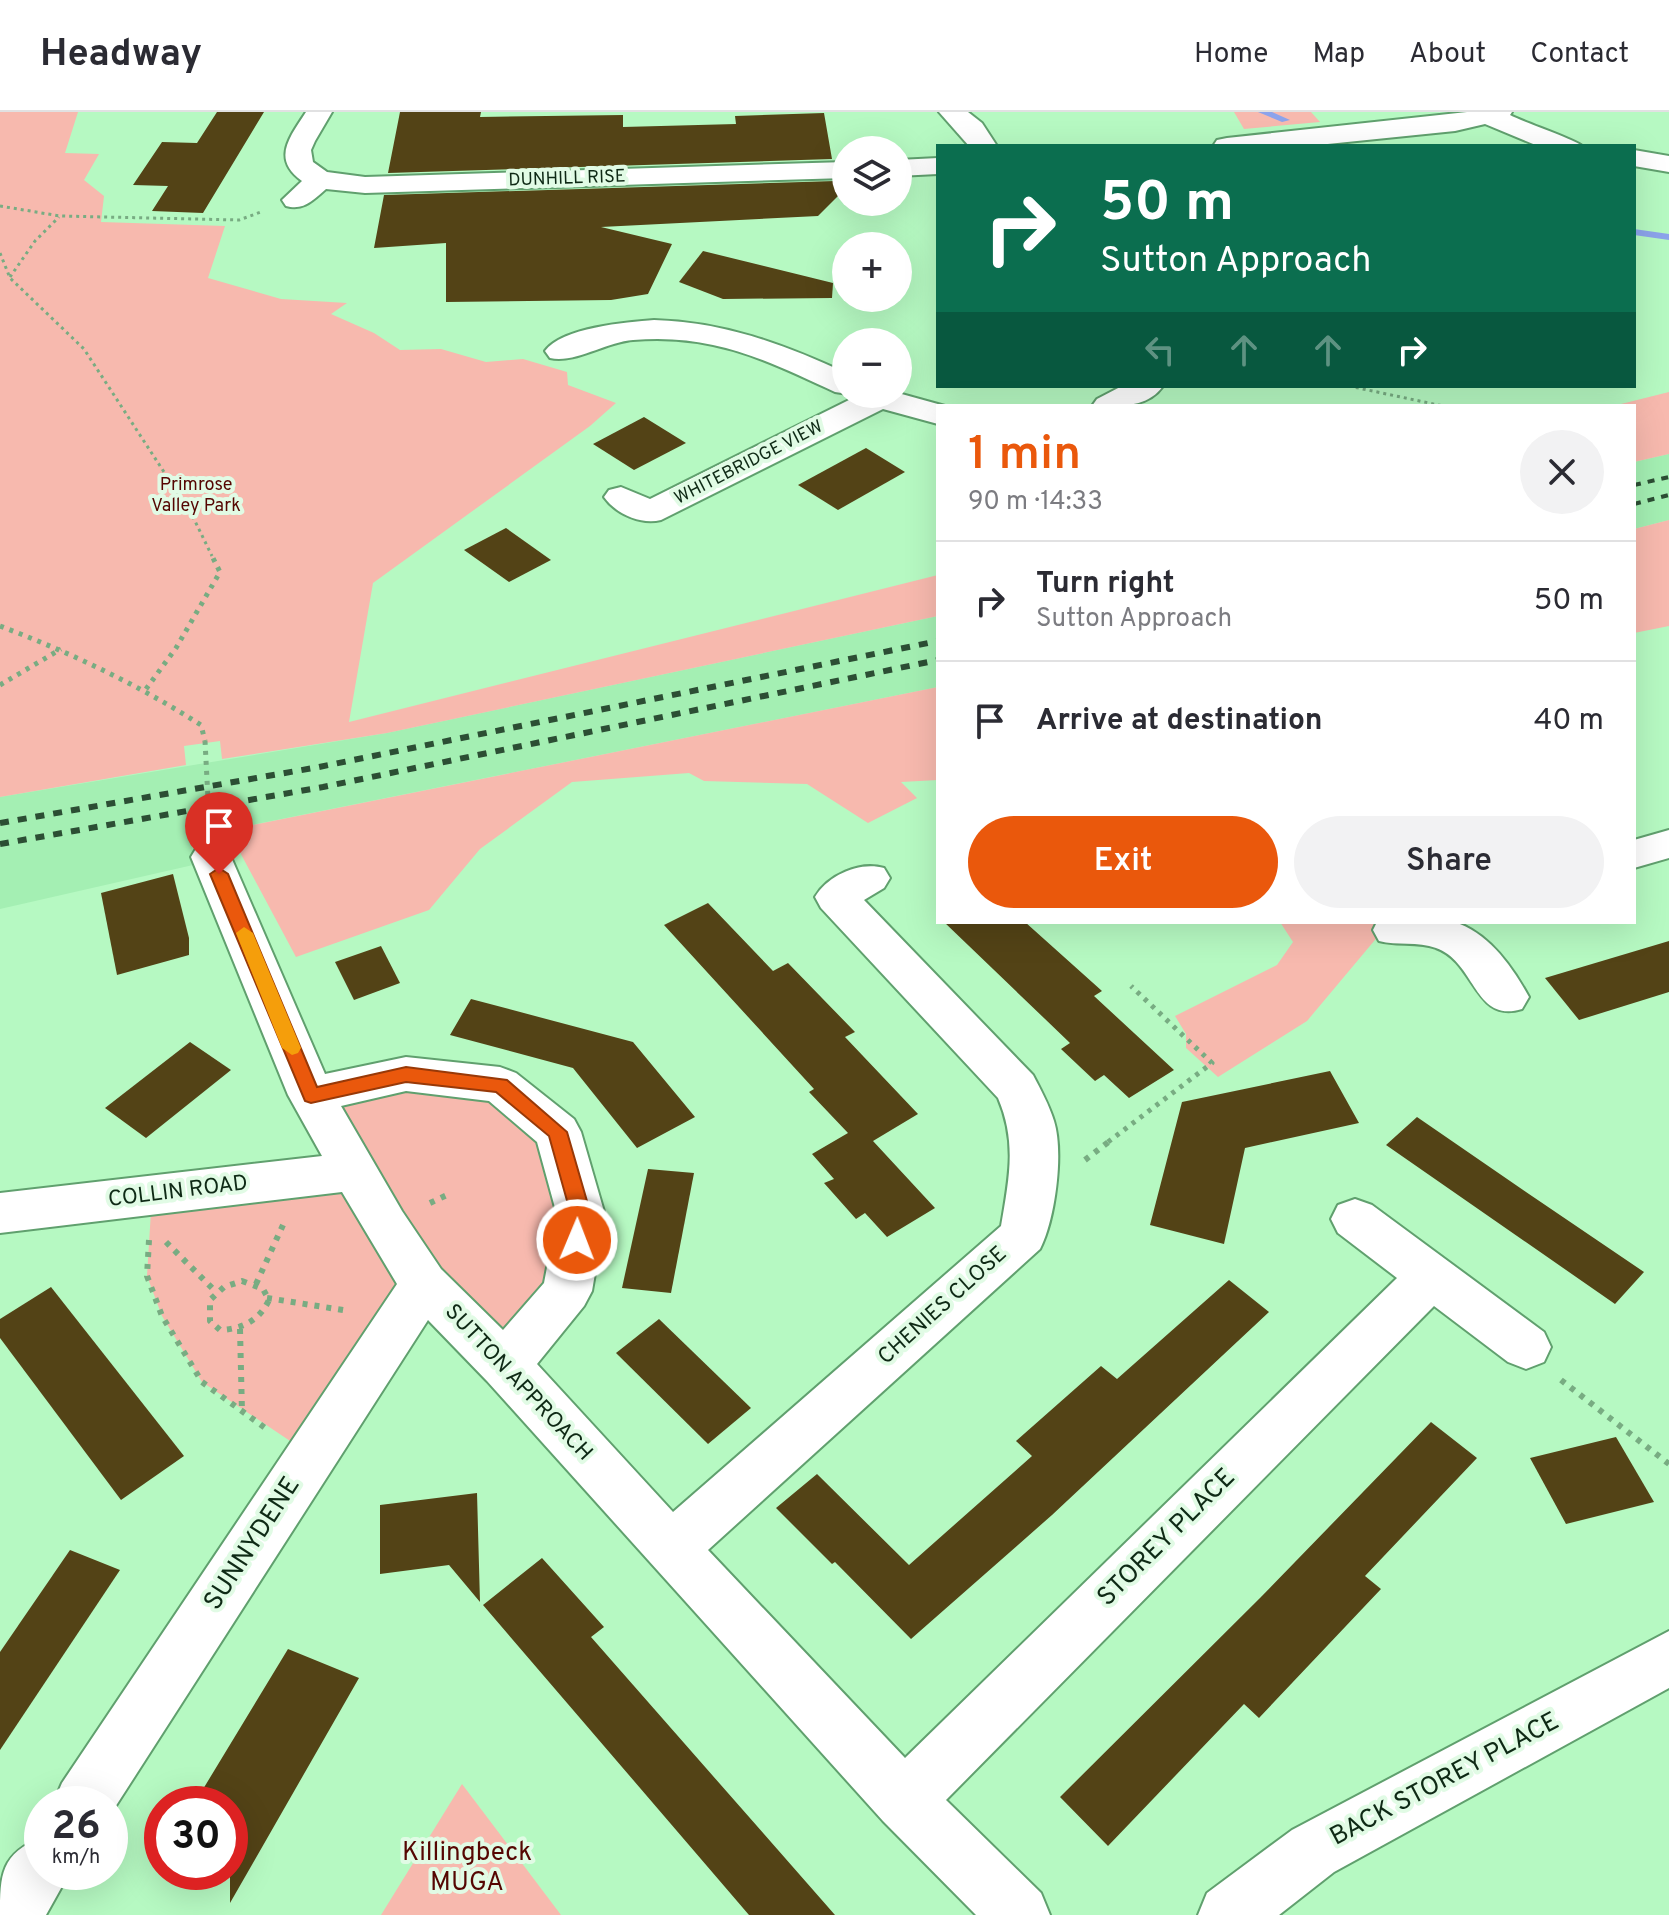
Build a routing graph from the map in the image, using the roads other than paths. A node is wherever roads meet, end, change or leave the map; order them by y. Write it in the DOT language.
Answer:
graph roads {
  1 [pos="319,112"];
  2 [pos="952,112"];
  3 [pos="1493,114"];
  4 [pos="982,144"];
  5 [pos="1248,144"];
  6 [pos="1561,144"];
  7 [pos="1636,158"];
  8 [pos="1669,164"];
  9 [pos="936,166"];
  10 [pos="912,167"];
  11 [pos="832,170"];
  12 [pos="320,180"];
  13 [pos="296,200"];
  14 [pos="561,351"];
  15 [pos="832,379"];
  16 [pos="1143,388"];
  17 [pos="1112,404"];
  18 [pos="912,407"];
  19 [pos="849,408"];
  20 [pos="936,413"];
  21 [pos="621,497"];
  22 [pos="1669,844"];
  23 [pos="1636,853"];
  24 [pos="211,857"];
  25 [pos="869,878"];
  26 [pos="1463,929"];
  27 [pos="1394,930"];
  28 [pos="1507,997"];
  29 [pos="311,1095"];
  30 [pos="357,1171"];
  31 [pos="0,1213"];
  32 [pos="1355,1219"];
  33 [pos="1431,1276"];
  34 [pos="412,1301"];
  35 [pos="1526,1347"];
  36 [pos="505,1365"];
  37 [pos="671,1549"];
  38 [pos="1669,1658"];
  39 [pos="95,1786"];
  40 [pos="904,1800"];
  41 [pos="27,1890"];
  42 [pos="10,1915"];
  43 [pos="1019,1915"];
  44 [pos="1229,1915"];
  1 -- 12 [label="street"];
  2 -- 4 [label="street"];
  3 -- 5 [label="street"];
  3 -- 6 [label="street"];
  7 -- 8 [label="street"];
  9 -- 10 [label="street"];
  11 -- 12 [label="street, DUNHILL RISE"];
  12 -- 13 [label="street"];
  14 -- 15 [label="street"];
  16 -- 17 [label="street"];
  18 -- 20 [label="street"];
  19 -- 21 [label="street, WHITEBRIDGE VIEW"];
  22 -- 23 [label="street"];
  24 -- 29 [label="street, SUTTON APPROACH"];
  25 -- 37 [label="street, CHENIES CLOSE"];
  26 -- 27 [label="street"];
  26 -- 28 [label="street"];
  29 -- 30 [label="street, SUTTON APPROACH"];
  29 -- 36 [label="street"];
  30 -- 31 [label="street, COLLIN ROAD"];
  30 -- 34 [label="street, SUTTON APPROACH"];
  32 -- 33 [label="street"];
  33 -- 35 [label="street"];
  33 -- 40 [label="street, STOREY PLACE"];
  34 -- 36 [label="street, SUTTON APPROACH"];
  34 -- 39 [label="street, SUNNYDENE"];
  36 -- 37 [label="street, SUTTON APPROACH"];
  37 -- 40 [label="street, SUTTON APPROACH"];
  38 -- 44 [label="street, BACK STOREY PLACE"];
  40 -- 43 [label="street, SUTTON APPROACH"];
  41 -- 42 [label="street"];
}
